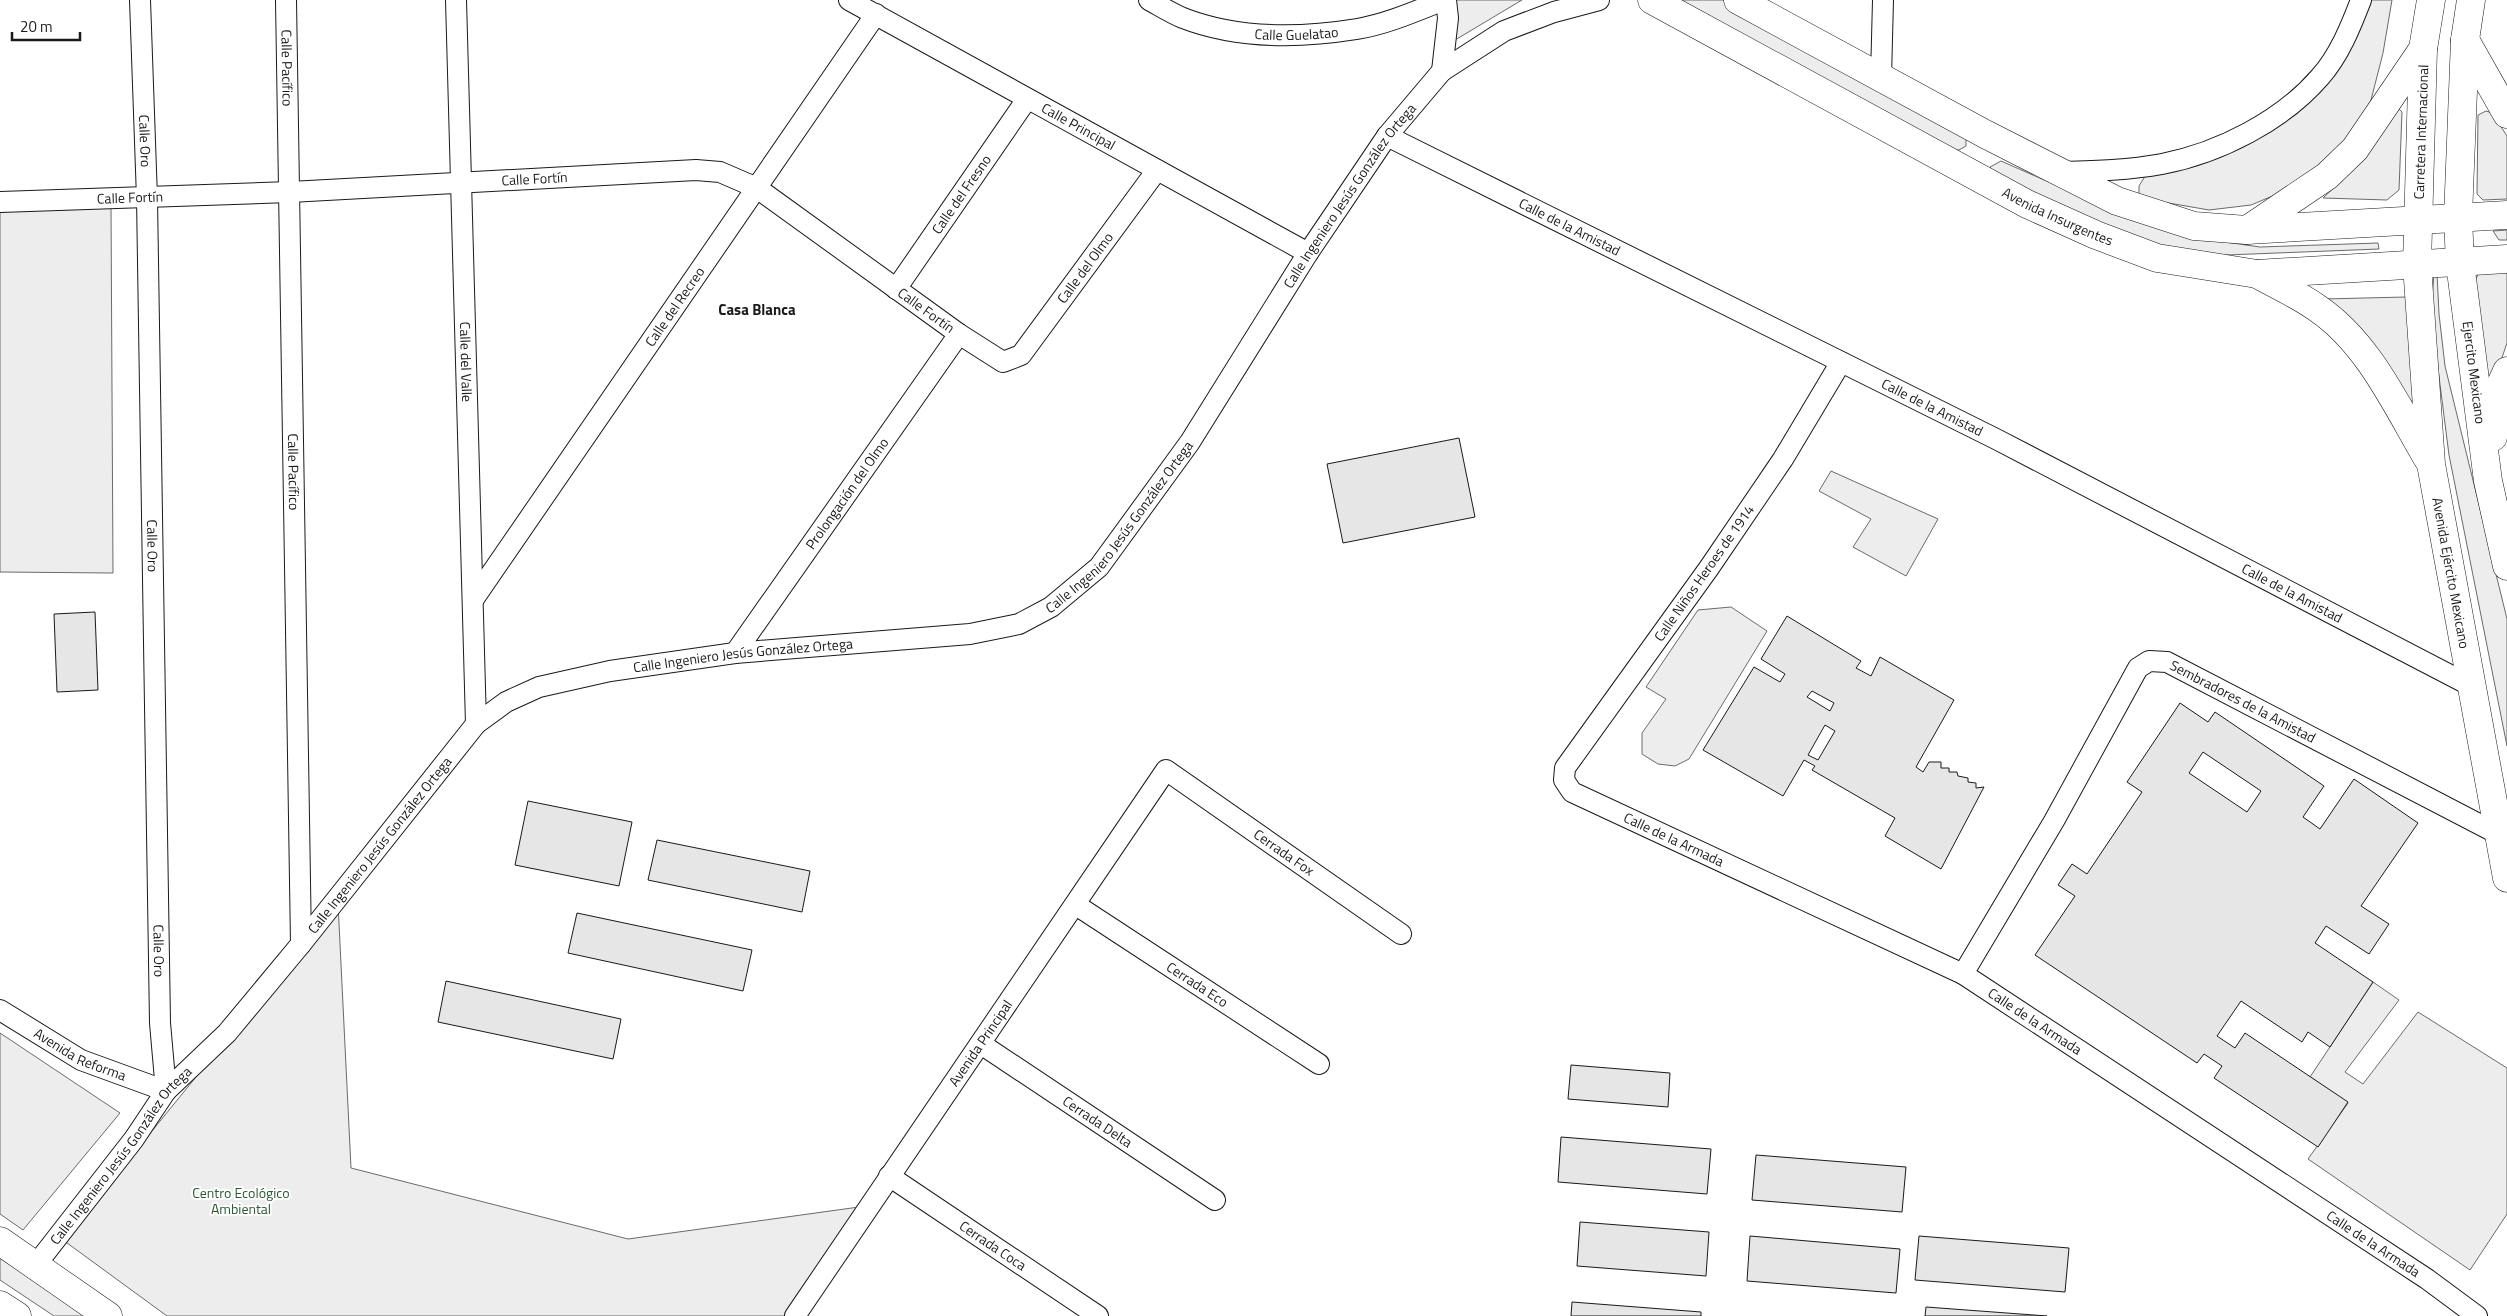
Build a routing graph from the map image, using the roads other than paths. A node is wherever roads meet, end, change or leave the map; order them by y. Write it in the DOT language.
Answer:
graph roads {
  1 [pos="140,0"];
  2 [pos="286,0"];
  3 [pos="456,0"];
  4 [pos="849,0"];
  5 [pos="1149,0"];
  6 [pos="1445,0"];
  7 [pos="1600,0"];
  8 [pos="1652,0"];
  9 [pos="1738,0"];
  10 [pos="1883,0"];
  11 [pos="2361,0"];
  12 [pos="2431,0"];
  13 [pos="2471,0"];
  14 [pos="876,14"];
  15 [pos="2465,40"];
  16 [pos="2423,49"];
  17 [pos="1442,71"];
  18 [pos="1882,78"];
  19 [pos="1028,99"];
  20 [pos="2507,114"];
  21 [pos="1985,134"];
  22 [pos="1387,136"];
  23 [pos="1157,170"];
  24 [pos="2062,172"];
  25 [pos="1969,174"];
  26 [pos="462,184"];
  27 [pos="756,188"];
  28 [pos="290,192"];
  29 [pos="147,198"];
  30 [pos="0,202"];
  31 [pos="2507,215"];
  32 [pos="2458,217"];
  33 [pos="2418,220"];
  34 [pos="2247,230"];
  35 [pos="1308,253"];
  36 [pos="2507,259"];
  37 [pos="2460,263"];
  38 [pos="2418,265"];
  39 [pos="2257,274"];
  40 [pos="896,288"];
  41 [pos="959,334"];
  42 [pos="1010,361"];
  43 [pos="1840,362"];
  44 [pos="2507,371"];
  45 [pos="2431,464"];
  46 [pos="2488,481"];
  47 [pos="2507,566"];
  48 [pos="473,600"];
  49 [pos="735,653"];
  50 [pos="2473,687"];
  51 [pos="476,724"];
  52 [pos="1166,770"];
  53 [pos="1564,780"];
  54 [pos="2498,834"];
  55 [pos="2507,878"];
  56 [pos="1076,905"];
  57 [pos="1401,934"];
  58 [pos="302,944"];
  59 [pos="1963,974"];
  60 [pos="0,1010"];
  61 [pos="981,1044"];
  62 [pos="1319,1064"];
  63 [pos="166,1091"];
  64 [pos="889,1176"];
  65 [pos="1215,1200"];
  66 [pos="0,1241"];
  67 [pos="35,1266"];
  68 [pos="0,1304"];
  69 [pos="803,1313"];
  70 [pos="17,1316"];
  71 [pos="108,1316"];
  72 [pos="1098,1316"];
  73 [pos="2477,1316"];
  1 -- 29 [label="street, Calle Oro"];
  2 -- 28 [label="street, Calle Pacífico"];
  3 -- 26 [label="street, Calle del Valle"];
  4 -- 14 [label="street, Calle Principal"];
  5 -- 6 [label="street, Calle Guelatao"];
  6 -- 17 [label="street"];
  7 -- 17 [label="street, Calle Ingeniero Jesús González Ortega"];
  8 -- 25 [label="main road, Avenida Insurgentes"];
  9 -- 18 [label="main road"];
  10 -- 18 [label="street"];
  11 -- 24 [label="street"];
  12 -- 16 [label="main road, Carretera Internacional"];
  13 -- 15 [label="main road"];
  14 -- 19 [label="street, Calle Principal"];
  14 -- 27 [label="street, Calle del Recreo"];
  15 -- 20 [label="main road"];
  15 -- 32 [label="main road"];
  16 -- 33 [label="main road, Carretera Internacional"];
  16 -- 34 [label="main road"];
  17 -- 22 [label="street, Calle Ingeniero Jesús González Ortega"];
  18 -- 21 [label="main road"];
  19 -- 23 [label="street, Calle Principal"];
  19 -- 40 [label="street, Calle del Fresno"];
  21 -- 24 [label="main road"];
  21 -- 25 [label="main road"];
  22 -- 35 [label="street, Calle Ingeniero Jesús González Ortega"];
  22 -- 43 [label="street, Calle de la Amistad"];
  23 -- 35 [label="street, Calle Principal"];
  23 -- 42 [label="street, Calle del Olmo"];
  24 -- 34 [label="main road"];
  25 -- 39 [label="main road, Avenida Insurgentes"];
  26 -- 27 [label="street, Calle Fortín"];
  26 -- 28 [label="street, Calle Fortín"];
  26 -- 48 [label="street, Calle del Valle"];
  27 -- 40 [label="street, Calle Fortín"];
  27 -- 48 [label="street, Calle del Recreo"];
  28 -- 29 [label="street, Calle Fortín"];
  28 -- 58 [label="street, Calle Pacífico"];
  29 -- 30 [label="street, Calle Fortín"];
  29 -- 63 [label="street, Calle Oro"];
  31 -- 32 [label="main road"];
  32 -- 33 [label="main road"];
  32 -- 37 [label="main road"];
  33 -- 34 [label="main road"];
  33 -- 38 [label="main road, Carretera Internacional"];
  35 -- 49 [label="street, Calle Ingeniero Jesús González Ortega"];
  36 -- 37 [label="main road, Avenida Insurgentes"];
  37 -- 38 [label="main road, Avenida Insurgentes"];
  37 -- 46 [label="main road, Ejercito Mexicano"];
  38 -- 39 [label="main road, Avenida Insurgentes"];
  38 -- 45 [label="main road, Avenida Ejército Mexicano"];
  39 -- 45 [label="main road"];
  40 -- 41 [label="street, Calle Fortín"];
  41 -- 42 [label="street, Calle Fortín"];
  41 -- 49 [label="street, Prolongación del Olmo"];
  43 -- 50 [label="street, Calle de la Amistad"];
  43 -- 53 [label="street, Calle Niños Heroes de 1914"];
  44 -- 46 [label="main road"];
  45 -- 50 [label="main road, Avenida Ejército Mexicano"];
  46 -- 47 [label="main road"];
  48 -- 51 [label="street, Calle del Valle"];
  49 -- 51 [label="street, Calle Ingeniero Jesús González Ortega"];
  50 -- 54 [label="main road, Avenida Ejército Mexicano"];
  51 -- 58 [label="street, Calle Ingeniero Jesús González Ortega"];
  52 -- 56 [label="street, Avenida Principal"];
  52 -- 57 [label="street, Cerrada Fox"];
  53 -- 59 [label="street, Calle de la Armada"];
  54 -- 55 [label="main road, Avenida Ejército Mexicano"];
  54 -- 59 [label="street, Sembradores de la Amistad"];
  56 -- 61 [label="street, Avenida Principal"];
  56 -- 62 [label="street, Cerrada Eco"];
  58 -- 63 [label="street, Calle Ingeniero Jesús González Ortega"];
  59 -- 73 [label="street, Calle de la Armada"];
  60 -- 63 [label="street, Avenida Reforma"];
  61 -- 64 [label="street, Avenida Principal"];
  61 -- 65 [label="street, Cerrada Delta"];
  63 -- 67 [label="street, Calle Ingeniero Jesús González Ortega"];
  64 -- 69 [label="street, Avenida Principal"];
  64 -- 72 [label="street, Cerrada Coca"];
  66 -- 67 [label="main road"];
  67 -- 71 [label="main road"];
  68 -- 70 [label="main road"];
}
